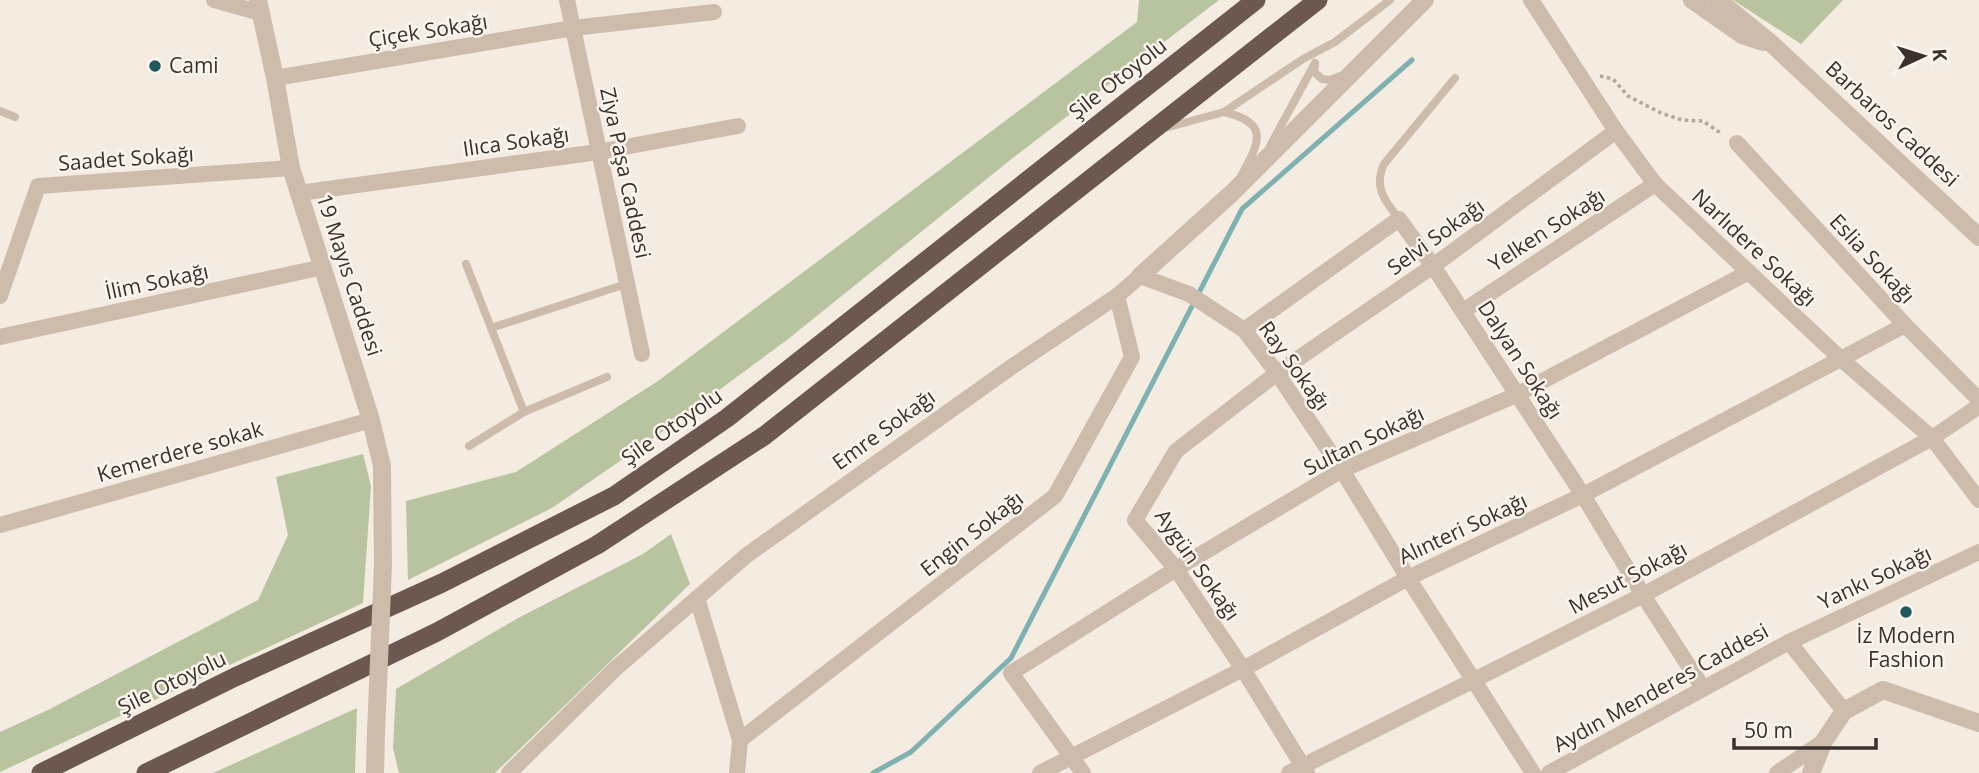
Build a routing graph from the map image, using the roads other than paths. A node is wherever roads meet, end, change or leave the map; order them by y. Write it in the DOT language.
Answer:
graph roads {
  1 [pos="214,0"];
  2 [pos="567,0"];
  3 [pos="1256,0"];
  4 [pos="1318,0"];
  5 [pos="1390,0"];
  6 [pos="1425,0"];
  7 [pos="1531,0"];
  8 [pos="1692,0"];
  9 [pos="1718,0"];
  10 [pos="260,6"];
  11 [pos="714,12"];
  12 [pos="573,28"];
  13 [pos="1335,42"];
  14 [pos="1773,45"];
  15 [pos="1366,60"];
  16 [pos="1315,63"];
  17 [pos="275,78"];
  18 [pos="1455,78"];
  19 [pos="0,111"];
  20 [pos="1224,112"];
  21 [pos="15,117"];
  22 [pos="738,126"];
  23 [pos="1616,131"];
  24 [pos="1149,132"];
  25 [pos="1737,144"];
  26 [pos="598,152"];
  27 [pos="1261,164"];
  28 [pos="291,168"];
  29 [pos="1655,184"];
  30 [pos="299,193"];
  31 [pos="1231,193"];
  32 [pos="1399,219"];
  33 [pos="1979,237"];
  34 [pos="466,264"];
  35 [pos="1433,266"];
  36 [pos="323,267"];
  37 [pos="1749,272"];
  38 [pos="1140,275"];
  39 [pos="626,284"];
  40 [pos="0,296"];
  41 [pos="1117,296"];
  42 [pos="1463,311"];
  43 [pos="1905,325"];
  44 [pos="491,328"];
  45 [pos="1244,330"];
  46 [pos="0,337"];
  47 [pos="642,354"];
  48 [pos="1841,359"];
  49 [pos="1277,373"];
  50 [pos="607,377"];
  51 [pos="1517,395"];
  52 [pos="1979,400"];
  53 [pos="1979,406"];
  54 [pos="524,412"];
  55 [pos="371,420"];
  56 [pos="1932,438"];
  57 [pos="470,446"];
  58 [pos="1342,470"];
  59 [pos="1583,495"];
  60 [pos="1979,500"];
  61 [pos="0,525"];
  62 [pos="1979,552"];
  63 [pos="1175,569"];
  64 [pos="1408,578"];
  65 [pos="1643,595"];
  66 [pos="697,598"];
  67 [pos="1788,642"];
  68 [pos="1243,669"];
  69 [pos="1474,680"];
  70 [pos="1703,688"];
  71 [pos="1844,711"];
  72 [pos="1979,723"];
  73 [pos="740,740"];
  74 [pos="1824,741"];
  75 [pos="1073,757"];
  76 [pos="1300,771"];
  77 [pos="41,773"];
  78 [pos="146,773"];
  79 [pos="375,773"];
  80 [pos="509,773"];
  81 [pos="737,773"];
  82 [pos="1040,773"];
  83 [pos="1083,773"];
  84 [pos="1533,773"];
  85 [pos="1549,773"];
  86 [pos="1777,773"];
  87 [pos="1811,773"];
  1 -- 10 [label="street"];
  2 -- 12 [label="street, Ziya Paşa Caddesi"];
  3 -- 77 [label="highway, Şile Otoyolu"];
  4 -- 24 [label="highway"];
  5 -- 13 [label="lane"];
  6 -- 15 [label="street, Emre Sokağı"];
  7 -- 23 [label="street, Narlıdere Sokağı"];
  8 -- 14 [label="street"];
  9 -- 14 [label="street, Barbaros Caddesi"];
  10 -- 17 [label="street, 19 Mayıs Caddesi"];
  11 -- 12 [label="street, Çiçek Sokağı"];
  12 -- 17 [label="street, Çiçek Sokağı"];
  12 -- 26 [label="street, Ziya Paşa Caddesi"];
  13 -- 16 [label="lane"];
  13 -- 20 [label="lane"];
  14 -- 33 [label="street, Barbaros Caddesi"];
  15 -- 16 [label="lane"];
  15 -- 27 [label="street, Emre Sokağı"];
  16 -- 27 [label="lane"];
  17 -- 28 [label="street, 19 Mayıs Caddesi"];
  18 -- 32 [label="lane"];
  19 -- 21 [label="lane"];
  20 -- 24 [label="lane"];
  20 -- 31 [label="lane"];
  22 -- 26 [label="street, Ilıca Sokağı"];
  23 -- 29 [label="street, Narlıdere Sokağı"];
  23 -- 35 [label="street, Selvi Sokağı"];
  24 -- 78 [label="highway"];
  25 -- 43 [label="street, Eslia Sokağı"];
  26 -- 30 [label="street, Ilıca Sokağı"];
  26 -- 39 [label="street, Ziya Paşa Caddesi"];
  27 -- 31 [label="street, Emre Sokağı"];
  28 -- 30 [label="street, 19 Mayıs Caddesi"];
  28 -- 40 [label="street, Saadet Sokağı"];
  29 -- 37 [label="street, Narlıdere Sokağı"];
  29 -- 42 [label="street, Yelken Sokağı"];
  30 -- 36 [label="street, 19 Mayıs Caddesi"];
  31 -- 38 [label="street, Emre Sokağı"];
  32 -- 35 [label="street, Dalyan Sokağı"];
  32 -- 45 [label="street"];
  34 -- 44 [label="lane"];
  35 -- 42 [label="street, Dalyan Sokağı"];
  35 -- 49 [label="street, Selvi Sokağı"];
  36 -- 46 [label="street, İlim Sokağı"];
  36 -- 55 [label="street, 19 Mayıs Caddesi"];
  37 -- 48 [label="street, Narlıdere Sokağı"];
  37 -- 51 [label="street, Sultan Sokağı"];
  38 -- 41 [label="street, Emre Sokağı"];
  38 -- 45 [label="street, Ray Sokağı"];
  39 -- 44 [label="lane"];
  39 -- 47 [label="street, Ziya Paşa Caddesi"];
  41 -- 66 [label="street, Emre Sokağı"];
  41 -- 73 [label="street, Engin Sokağı"];
  42 -- 51 [label="street, Dalyan Sokağı"];
  43 -- 48 [label="street, Alınteri Sokağı"];
  43 -- 52 [label="street, Eslia Sokağı"];
  44 -- 54 [label="lane"];
  45 -- 49 [label="street, Ray Sokağı"];
  48 -- 56 [label="street, Narlıdere Sokağı"];
  48 -- 59 [label="street, Alınteri Sokağı"];
  49 -- 58 [label="street, Ray Sokağı"];
  49 -- 63 [label="street, Aygün Sokağı"];
  50 -- 54 [label="lane"];
  51 -- 58 [label="street, Sultan Sokağı"];
  51 -- 59 [label="street, Dalyan Sokağı"];
  53 -- 56 [label="street, Mesut Sokağı"];
  54 -- 57 [label="lane"];
  55 -- 61 [label="street, Kemerdere sokak"];
  55 -- 79 [label="street, 19 Mayıs Caddesi, bridge"];
  56 -- 60 [label="street, Narlıdere Sokağı"];
  56 -- 65 [label="street, Mesut Sokağı"];
  58 -- 63 [label="street, Sultan Sokağı"];
  58 -- 64 [label="street, Ray Sokağı"];
  59 -- 64 [label="street, Alınteri Sokağı"];
  59 -- 65 [label="street, Dalyan Sokağı"];
  62 -- 67 [label="street, Yankı Sokağı"];
  63 -- 68 [label="street, Aygün Sokağı"];
  63 -- 75 [label="street, Sultan Sokağı"];
  64 -- 68 [label="street, Alınteri Sokağı"];
  64 -- 69 [label="street, Ray Sokağı"];
  65 -- 69 [label="street, Mesut Sokağı"];
  65 -- 70 [label="street, Dalyan Sokağı"];
  66 -- 73 [label="street"];
  66 -- 80 [label="street, Emre Sokağı"];
  67 -- 70 [label="street, Aydın Menderes Caddesi"];
  67 -- 71 [label="street, Aydın Menderes Caddesi"];
  68 -- 75 [label="street, Alınteri Sokağı"];
  68 -- 76 [label="street, Aygün Sokağı"];
  69 -- 76 [label="street, Mesut Sokağı"];
  69 -- 84 [label="street, Ray Sokağı"];
  70 -- 85 [label="street, Aydın Menderes Caddesi"];
  71 -- 72 [label="street"];
  71 -- 74 [label="street"];
  73 -- 81 [label="street"];
  74 -- 86 [label="street"];
  74 -- 87 [label="street"];
  75 -- 82 [label="street, Alınteri Sokağı"];
  75 -- 83 [label="street"];
}
